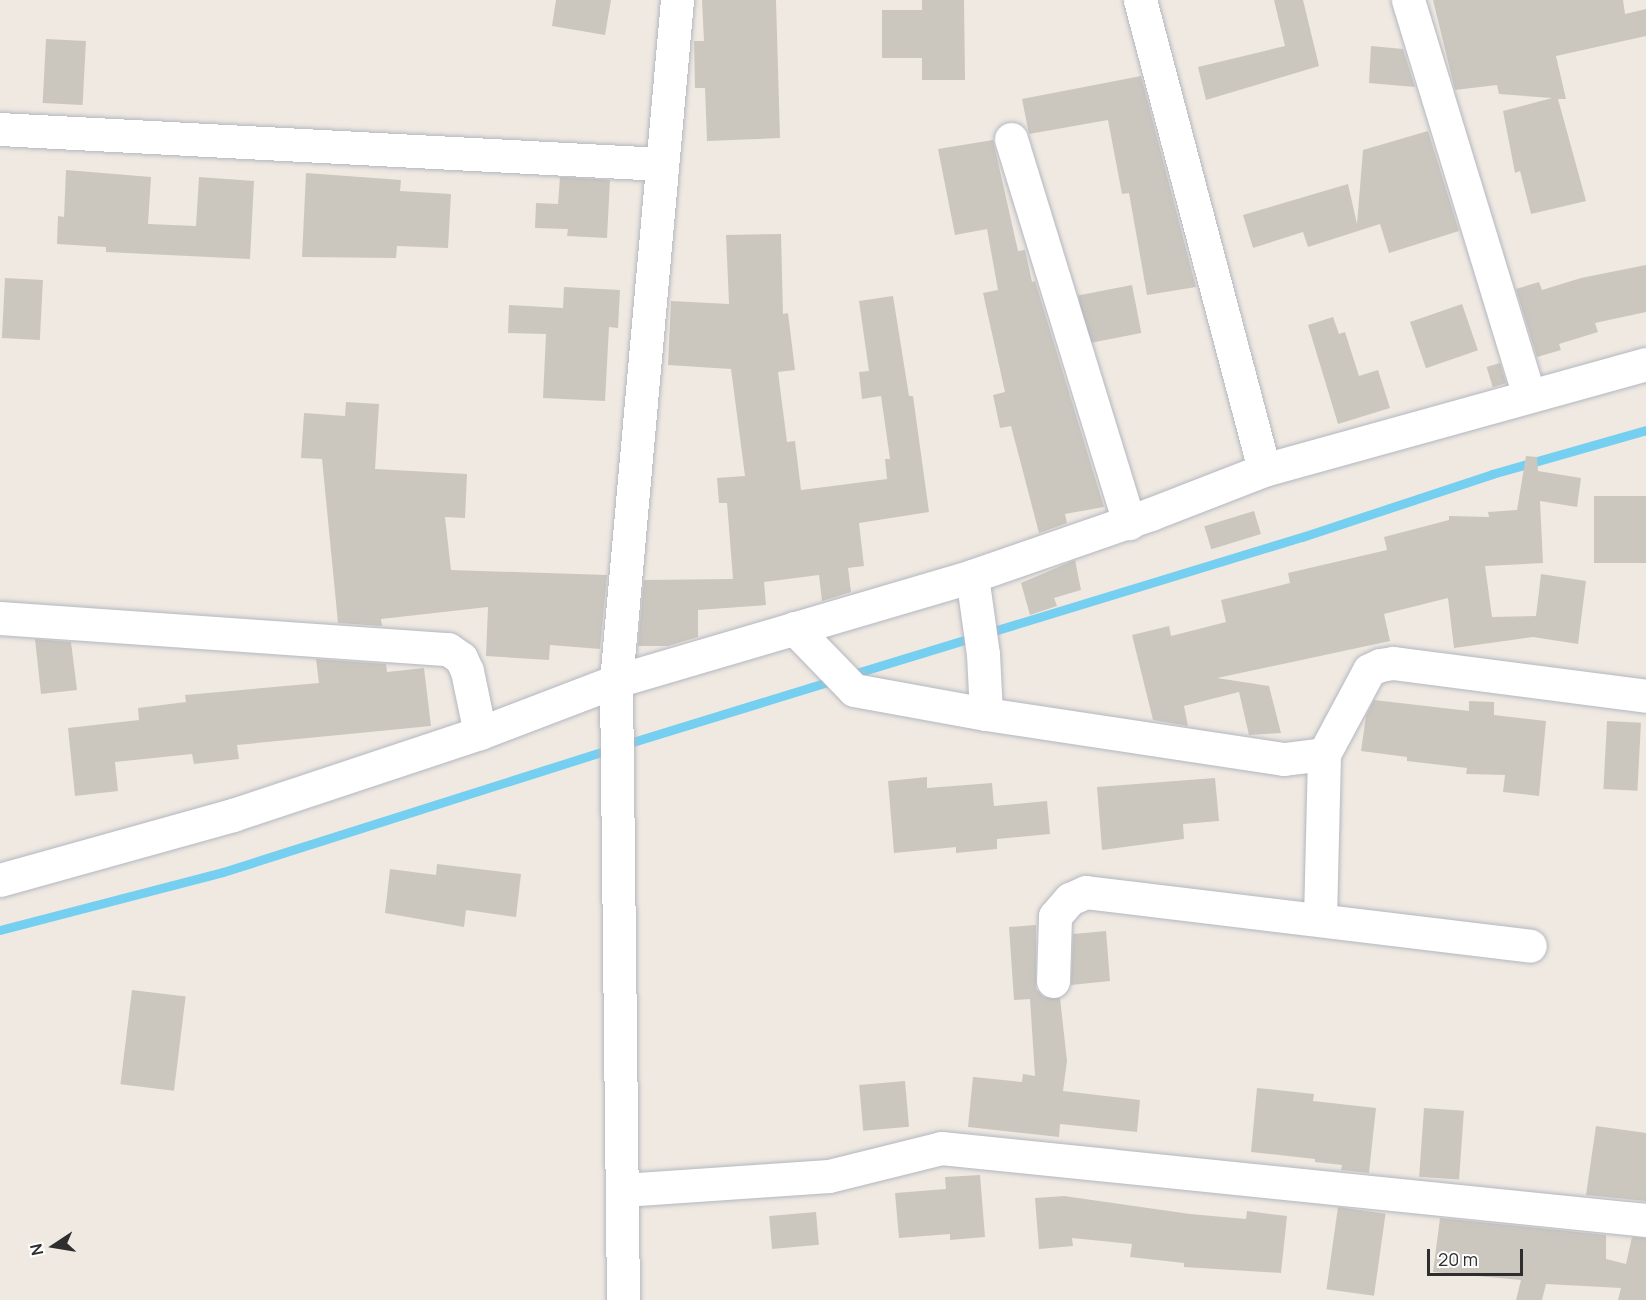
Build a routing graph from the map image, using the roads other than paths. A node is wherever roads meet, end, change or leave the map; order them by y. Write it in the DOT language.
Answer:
graph roads {
  1 [pos="677,0"];
  2 [pos="1140,0"];
  3 [pos="1408,0"];
  4 [pos="0,129"];
  5 [pos="1011,139"];
  6 [pos="661,164"];
  7 [pos="1646,364"];
  8 [pos="1529,395"];
  9 [pos="1264,470"];
  10 [pos="1129,522"];
  11 [pos="972,576"];
  12 [pos="0,618"];
  13 [pos="794,627"];
  14 [pos="616,681"];
  15 [pos="1646,696"];
  16 [pos="986,714"];
  17 [pos="480,732"];
  18 [pos="1324,754"];
  19 [pos="0,880"];
  20 [pos="1320,919"];
  21 [pos="1530,946"];
  22 [pos="1053,981"];
  23 [pos="623,1190"];
  24 [pos="1646,1220"];
  25 [pos="623,1300"];
  1 -- 6 [label="street"];
  2 -- 9 [label="street"];
  3 -- 8 [label="street"];
  4 -- 6 [label="street"];
  5 -- 10 [label="street"];
  6 -- 14 [label="street"];
  7 -- 8 [label="street"];
  8 -- 9 [label="street"];
  9 -- 10 [label="street"];
  10 -- 11 [label="street"];
  11 -- 13 [label="street"];
  11 -- 16 [label="street"];
  12 -- 17 [label="street"];
  13 -- 14 [label="street"];
  13 -- 16 [label="street"];
  14 -- 17 [label="street"];
  14 -- 23 [label="street"];
  15 -- 18 [label="street"];
  16 -- 18 [label="street"];
  17 -- 19 [label="street"];
  18 -- 20 [label="street"];
  20 -- 21 [label="street"];
  20 -- 22 [label="street"];
  23 -- 24 [label="street"];
  23 -- 25 [label="street"];
}
